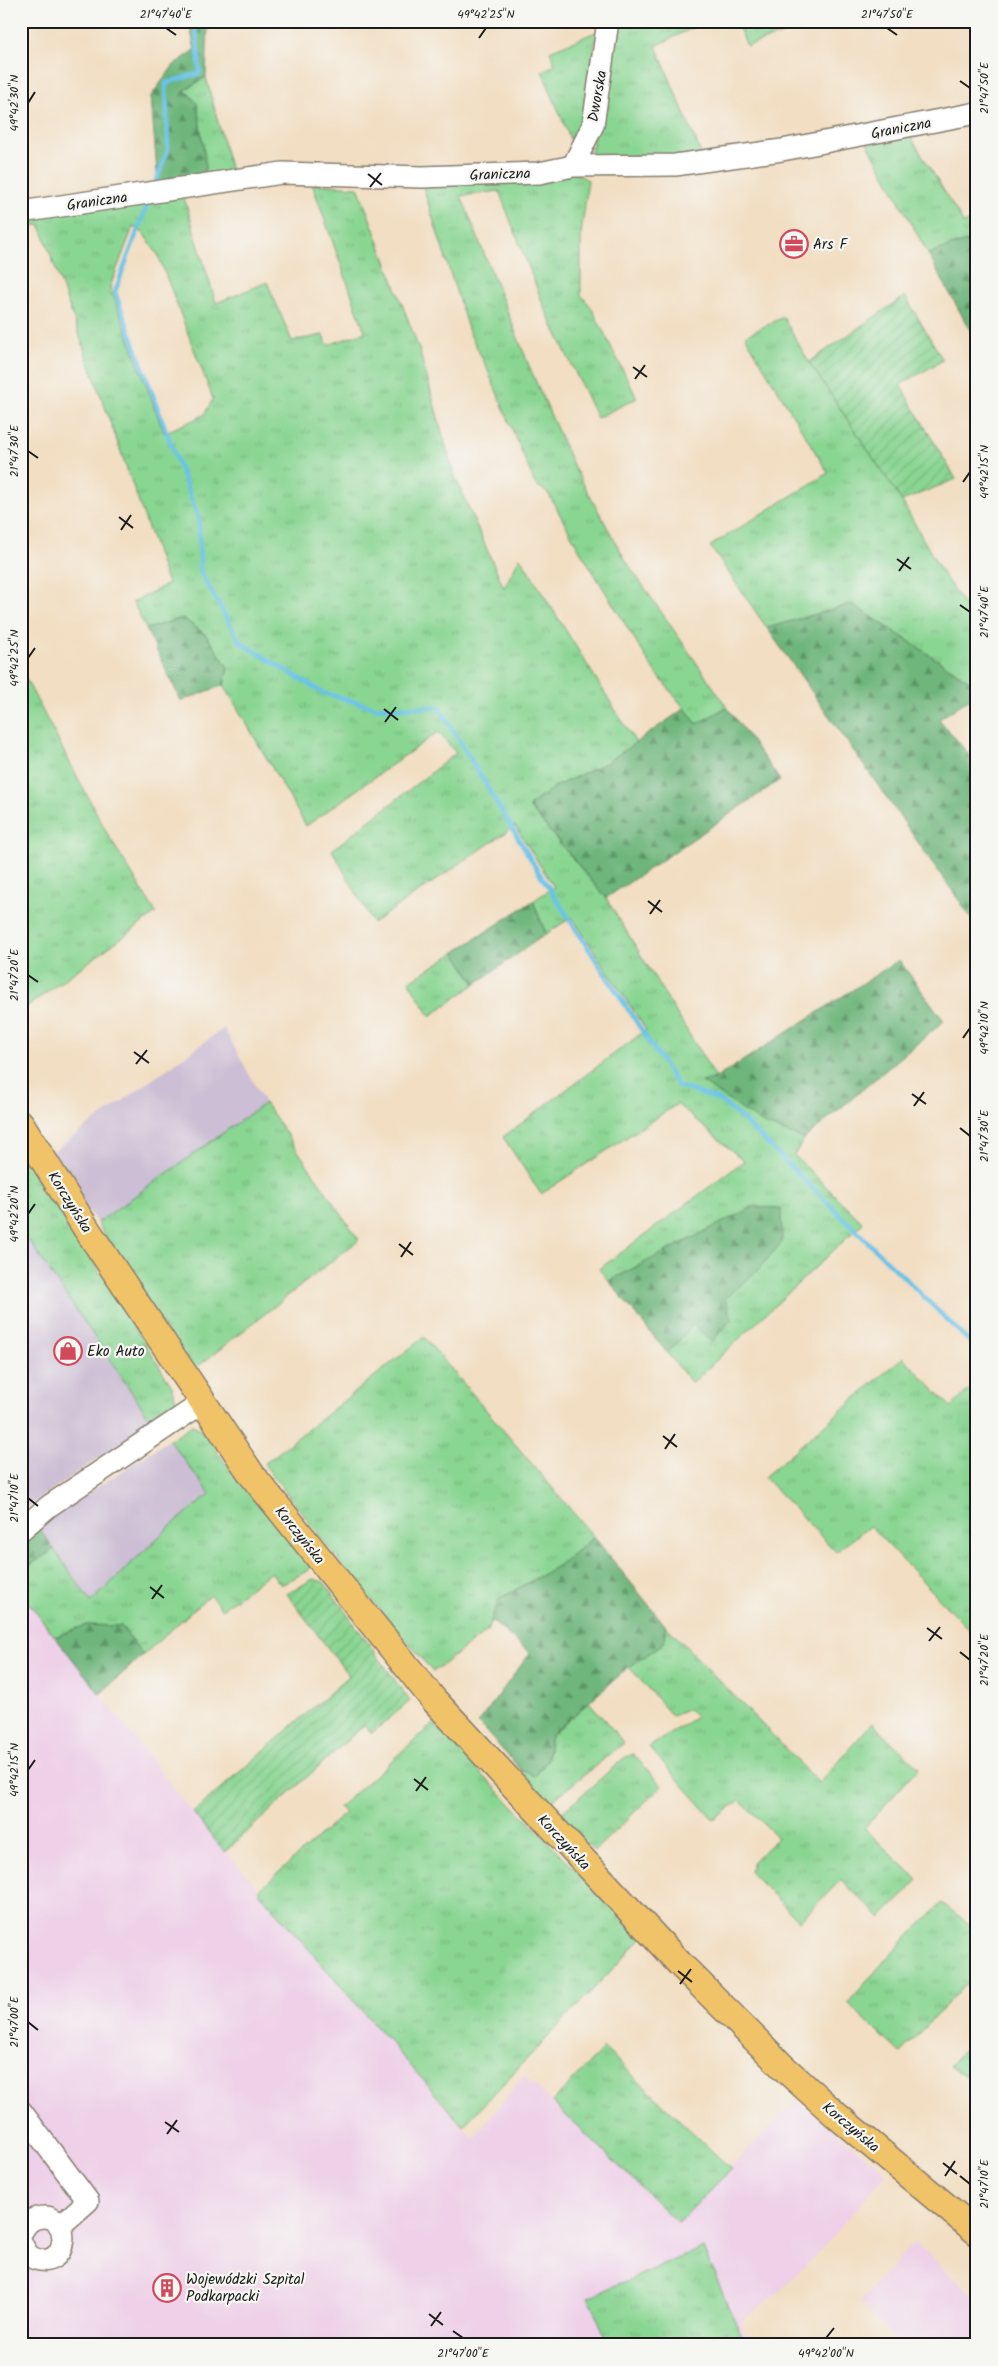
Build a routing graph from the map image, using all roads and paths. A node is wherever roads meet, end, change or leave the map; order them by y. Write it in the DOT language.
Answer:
graph roads {
  1 [pos="608,21"];
  2 [pos="977,113"];
  3 [pos="573,166"];
  4 [pos="21,212"];
  5 [pos="21,1124"];
  6 [pos="202,1403"];
  7 [pos="21,1530"];
  8 [pos="21,2111"];
  9 [pos="60,2226"];
  10 [pos="977,2232"];
  11 [pos="21,2234"];
  12 [pos="21,2243"];
  1 -- 3 [label="street, Dworska"];
  2 -- 3 [label="street, Graniczna"];
  3 -- 4 [label="street, Graniczna"];
  5 -- 6 [label="main road, Korczyńska"];
  6 -- 7 [label="street"];
  6 -- 10 [label="main road, Korczyńska"];
  8 -- 9 [label="street"];
  9 -- 11 [label="street"];
  9 -- 12 [label="street"];
}
